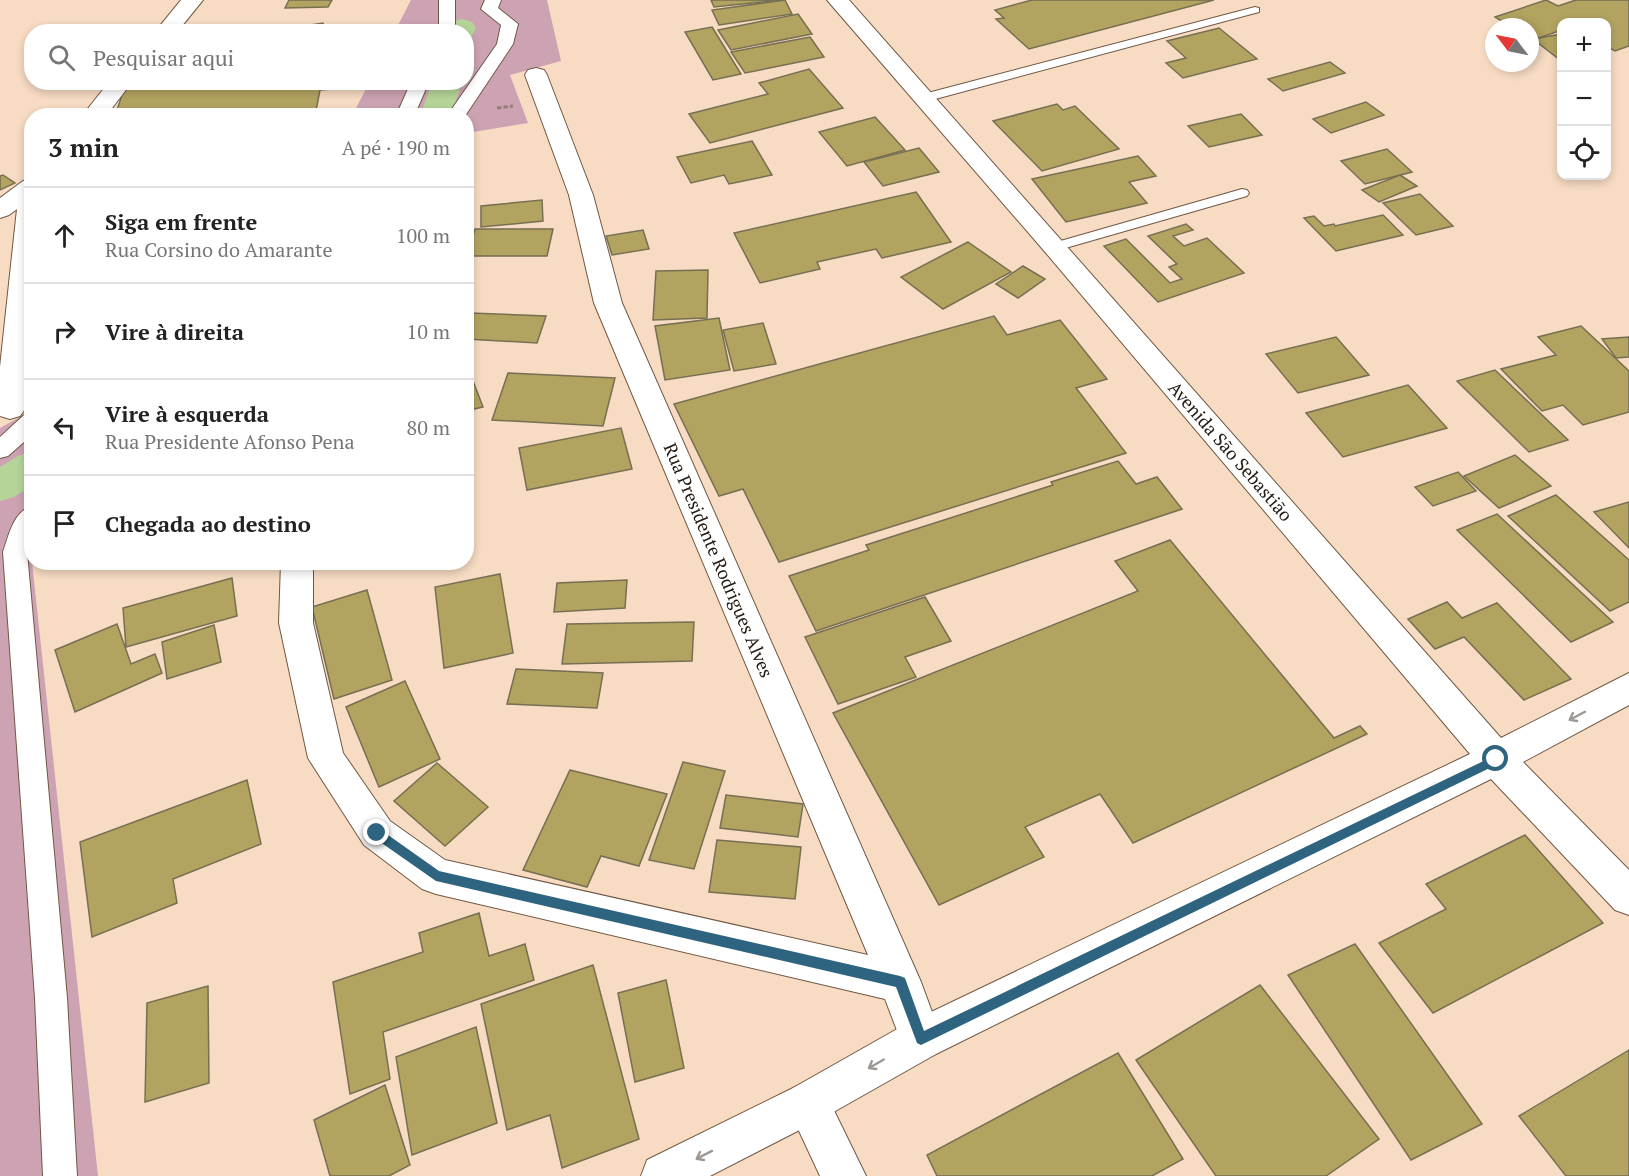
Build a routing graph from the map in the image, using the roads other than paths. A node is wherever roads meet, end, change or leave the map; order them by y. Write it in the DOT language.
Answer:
graph roads {
  1 [pos="192,0"];
  2 [pos="447,0"];
  3 [pos="493,0"];
  4 [pos="838,0"];
  5 [pos="1255,10"];
  6 [pos="172,24"];
  7 [pos="447,24"];
  8 [pos="541,88"];
  9 [pos="114,90"];
  10 [pos="416,90"];
  11 [pos="474,90"];
  12 [pos="474,90"];
  13 [pos="924,98"];
  14 [pos="100,108"];
  15 [pos="409,108"];
  16 [pos="462,108"];
  17 [pos="1242,193"];
  18 [pos="24,194"];
  19 [pos="0,210"];
  20 [pos="1055,247"];
  21 [pos="24,353"];
  22 [pos="21,415"];
  23 [pos="0,450"];
  24 [pos="24,527"];
  25 [pos="297,570"];
  26 [pos="1629,688"];
  27 [pos="1496,759"];
  28 [pos="1629,897"];
  29 [pos="900,982"];
  30 [pos="921,1039"];
  31 [pos="808,1102"];
  32 [pos="60,1176"];
  33 [pos="663,1176"];
  34 [pos="844,1176"];
  1 -- 6 [label="street"];
  2 -- 7 [label="street"];
  3 -- 12 [label="street"];
  4 -- 13 [label="street, Avenida São Sebastião"];
  5 -- 13 [label="lane"];
  8 -- 29 [label="street, Rua Presidente Rodrigues Alves"];
  9 -- 14 [label="street"];
  10 -- 15 [label="street"];
  11 -- 16 [label="street"];
  13 -- 20 [label="street, Avenida São Sebastião"];
  17 -- 20 [label="lane"];
  18 -- 19 [label="street"];
  20 -- 27 [label="street, Avenida São Sebastião"];
  21 -- 22 [label="street"];
  22 -- 23 [label="street"];
  24 -- 32 [label="street"];
  25 -- 29 [label="street"];
  26 -- 27 [label="street, one-way"];
  27 -- 28 [label="street, Avenida São Sebastião"];
  27 -- 30 [label="street"];
  29 -- 30 [label="street, Rua Presidente Rodrigues Alves"];
  30 -- 31 [label="street, one-way"];
  31 -- 33 [label="street, one-way"];
  31 -- 34 [label="street"];
}
